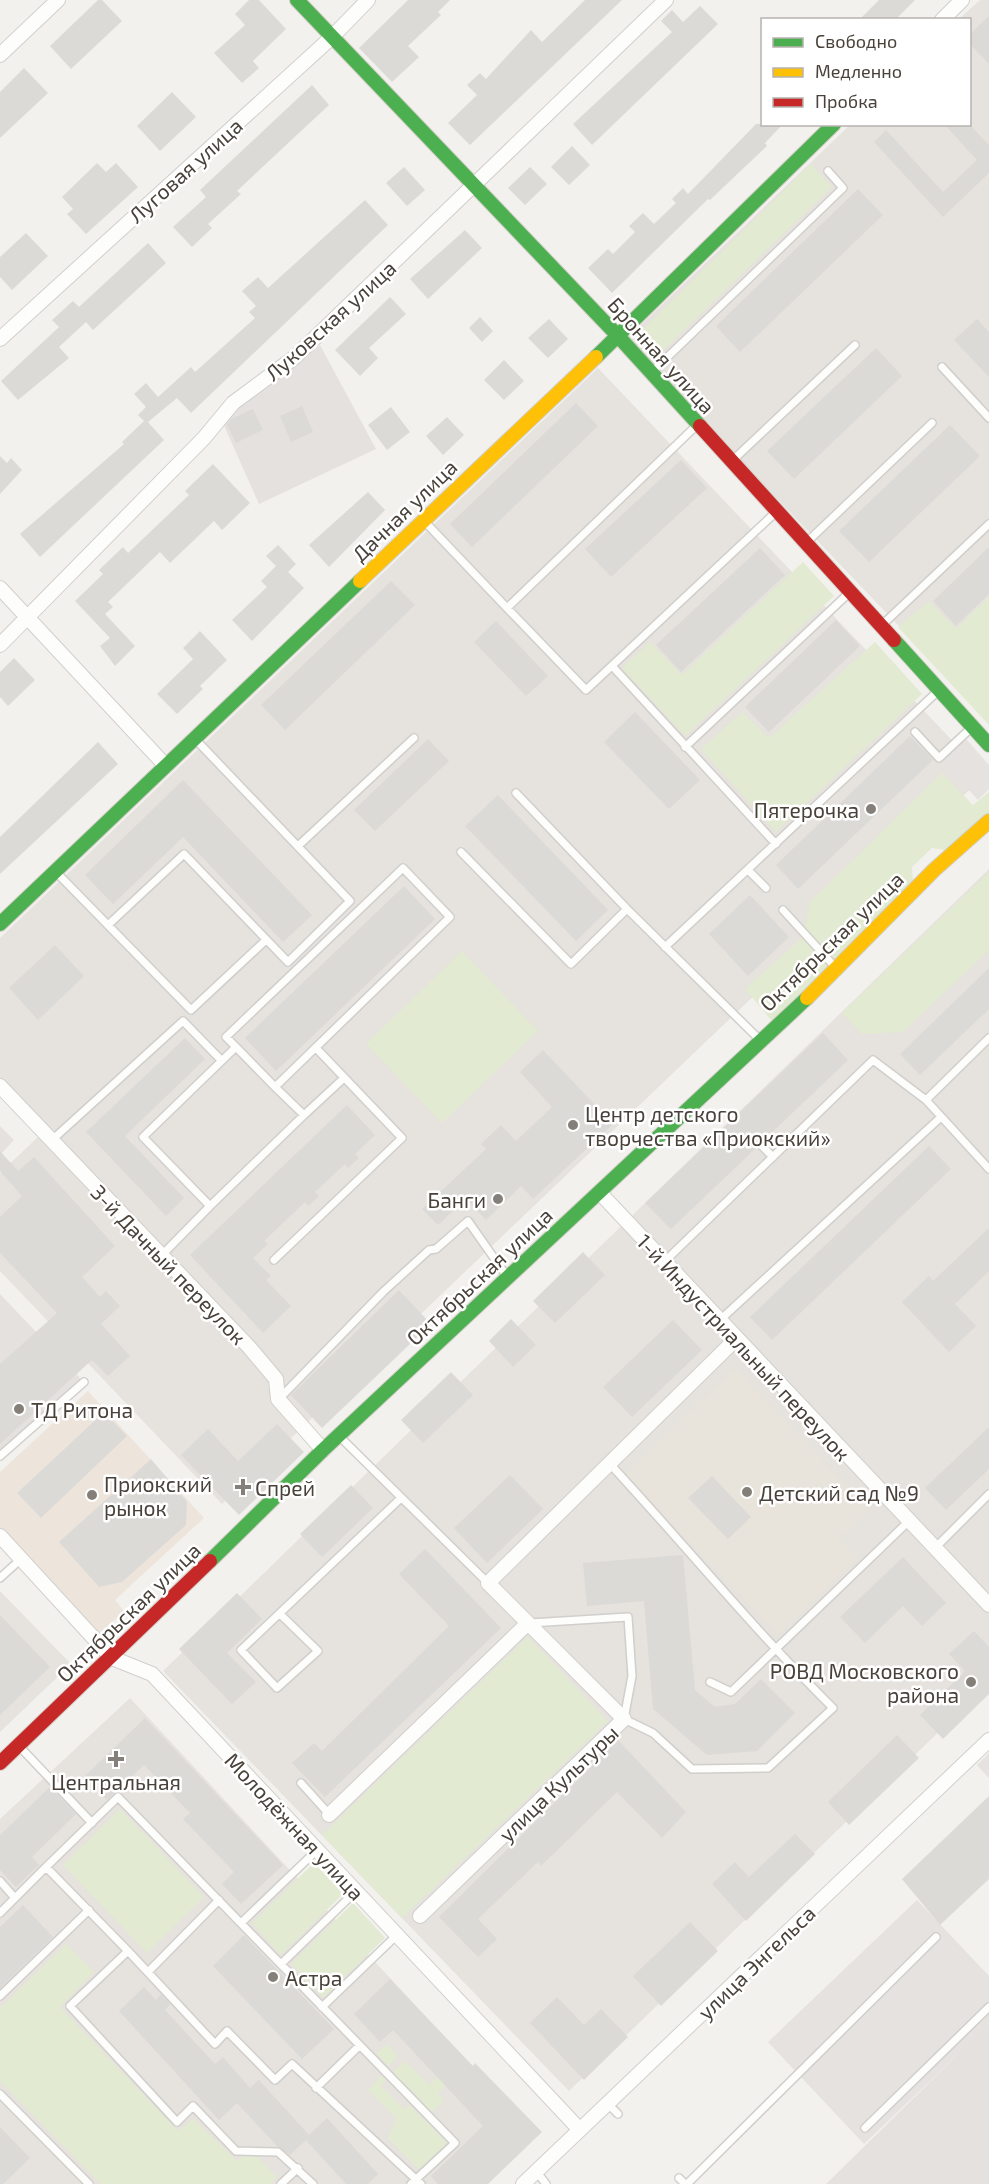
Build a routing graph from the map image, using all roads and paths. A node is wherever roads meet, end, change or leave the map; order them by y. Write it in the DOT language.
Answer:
graph roads {
  1 [pos="58,0"];
  2 [pos="297,0"];
  3 [pos="368,0"];
  4 [pos="666,0"];
  5 [pos="962,0"];
  6 [pos="944,18"];
  7 [pos="332,37"];
  8 [pos="0,55"];
  9 [pos="832,126"];
  10 [pos="828,171"];
  11 [pos="475,186"];
  12 [pos="618,336"];
  13 [pos="0,339"];
  14 [pos="855,345"];
  15 [pos="942,367"];
  16 [pos="651,373"];
  17 [pos="989,418"];
  18 [pos="932,423"];
  19 [pos="698,424"];
  20 [pos="731,462"];
  21 [pos="776,512"];
  22 [pos="423,521"];
  23 [pos="989,524"];
  24 [pos="805,544"];
  25 [pos="0,588"];
  26 [pos="850,593"];
  27 [pos="507,608"];
  28 [pos="29,618"];
  29 [pos="880,627"];
  30 [pos="0,645"];
  31 [pos="613,667"];
  32 [pos="938,691"];
  33 [pos="971,728"];
  34 [pos="915,732"];
  35 [pos="195,738"];
  36 [pos="414,738"];
  37 [pos="989,745"];
  38 [pos="685,747"];
  39 [pos="166,766"];
  40 [pos="516,793"];
  41 [pos="989,821"];
  42 [pos="776,844"];
  43 [pos="298,846"];
  44 [pos="461,852"];
  45 [pos="748,870"];
  46 [pos="55,872"];
  47 [pos="766,888"];
  48 [pos="627,909"];
  49 [pos="783,910"];
  50 [pos="0,924"];
  51 [pos="108,925"];
  52 [pos="266,940"];
  53 [pos="666,947"];
  54 [pos="837,970"];
  55 [pos="989,1038"];
  56 [pos="760,1040"];
  57 [pos="236,1047"];
  58 [pos="316,1048"];
  59 [pos="221,1060"];
  60 [pos="344,1078"];
  61 [pos="0,1086"];
  62 [pos="275,1087"];
  63 [pos="926,1100"];
  64 [pos="304,1115"];
  65 [pos="941,1117"];
  66 [pos="52,1141"];
  67 [pos="760,1144"];
  68 [pos="773,1156"];
  69 [pos="989,1169"];
  70 [pos="600,1193"];
  71 [pos="210,1206"];
  72 [pos="161,1256"];
  73 [pos="274,1260"];
  74 [pos="663,1263"];
  75 [pos="508,1278"];
  76 [pos="719,1322"];
  77 [pos="736,1339"];
  78 [pos="84,1382"];
  79 [pos="278,1399"];
  80 [pos="339,1436"];
  81 [pos="323,1450"];
  82 [pos="0,1456"];
  83 [pos="610,1464"];
  84 [pos="989,1494"];
  85 [pos="401,1498"];
  86 [pos="909,1521"];
  87 [pos="0,1536"];
  88 [pos="934,1548"];
  89 [pos="21,1559"];
  90 [pos="0,1578"];
  91 [pos="488,1583"];
  92 [pos="989,1605"];
  93 [pos="280,1614"];
  94 [pos="527,1623"];
  95 [pos="774,1650"];
  96 [pos="112,1658"];
  97 [pos="710,1682"];
  98 [pos="624,1719"];
  99 [pos="989,1740"];
  100 [pos="19,1746"];
  101 [pos="0,1763"];
  102 [pos="300,1783"];
  103 [pos="330,1815"];
  104 [pos="92,1823"];
  105 [pos="317,1850"];
  106 [pos="46,1867"];
  107 [pos="0,1881"];
  108 [pos="356,1891"];
  109 [pos="15,1898"];
  110 [pos="219,1900"];
  111 [pos="89,1910"];
  112 [pos="0,1912"];
  113 [pos="420,1916"];
  114 [pos="242,1923"];
  115 [pos="397,1935"];
  116 [pos="936,1937"];
  117 [pos="128,1951"];
  118 [pos="280,1964"];
  119 [pos="148,1972"];
  120 [pos="0,1996"];
  121 [pos="322,2007"];
  122 [pos="989,2007"];
  123 [pos="359,2046"];
  124 [pos="316,2088"];
  125 [pos="0,2094"];
  126 [pos="865,2128"];
  127 [pos="580,2130"];
  128 [pos="298,2168"];
  129 [pos="536,2171"];
  130 [pos="679,2178"];
  131 [pos="416,2182"];
  132 [pos="525,2183"];
  133 [pos="89,2184"];
  134 [pos="281,2184"];
  135 [pos="313,2184"];
  136 [pos="546,2184"];
  137 [pos="686,2184"];
  1 -- 8 [label="street"];
  2 -- 7 [label="street, Бронная улица"];
  3 -- 7 [label="street, Луговая улица"];
  4 -- 11 [label="street, Луковская улица"];
  5 -- 6 [label="street"];
  7 -- 11 [label="street, Бронная улица"];
  7 -- 13 [label="street, Луговая улица"];
  9 -- 12 [label="street, Дачная улица"];
  10 -- 16 [label="lane"];
  11 -- 12 [label="street, Бронная улица"];
  11 -- 28 [label="street, Луковская улица"];
  12 -- 16 [label="street, Бронная улица"];
  12 -- 22 [label="street, Дачная улица"];
  14 -- 20 [label="lane"];
  15 -- 17 [label="lane"];
  16 -- 19 [label="street, Бронная улица"];
  18 -- 24 [label="lane"];
  19 -- 20 [label="street, Бронная улица"];
  19 -- 27 [label="lane"];
  20 -- 21 [label="street, Бронная улица"];
  21 -- 24 [label="street, Бронная улица"];
  21 -- 31 [label="lane"];
  22 -- 27 [label="lane"];
  22 -- 35 [label="street, Дачная улица"];
  23 -- 29 [label="lane"];
  24 -- 26 [label="street, Бронная улица"];
  25 -- 28 [label="street"];
  26 -- 29 [label="street, Бронная улица"];
  26 -- 38 [label="lane"];
  27 -- 31 [label="lane"];
  28 -- 30 [label="street, Луковская улица"];
  28 -- 39 [label="street"];
  29 -- 32 [label="street, Бронная улица"];
  31 -- 38 [label="lane"];
  32 -- 33 [label="street, Бронная улица"];
  32 -- 42 [label="lane"];
  33 -- 34 [label="lane"];
  33 -- 37 [label="street, Бронная улица"];
  35 -- 39 [label="street, Дачная улица"];
  35 -- 43 [label="lane"];
  36 -- 43 [label="lane"];
  38 -- 42 [label="lane"];
  39 -- 46 [label="street, Дачная улица"];
  40 -- 48 [label="lane"];
  41 -- 54 [label="street, Октябрьская улица"];
  42 -- 45 [label="lane"];
  43 -- 52 [label="lane"];
  44 -- 48 [label="lane"];
  45 -- 47 [label="lane"];
  45 -- 53 [label="lane"];
  46 -- 50 [label="street, Дачная улица"];
  46 -- 51 [label="lane"];
  48 -- 53 [label="lane"];
  49 -- 54 [label="lane"];
  51 -- 52 [label="lane"];
  51 -- 52 [label="lane"];
  53 -- 56 [label="lane"];
  54 -- 56 [label="street, Октябрьская улица"];
  55 -- 63 [label="lane"];
  56 -- 70 [label="street, Октябрьская улица"];
  57 -- 58 [label="lane"];
  57 -- 59 [label="lane"];
  57 -- 62 [label="lane"];
  58 -- 60 [label="lane"];
  58 -- 62 [label="lane"];
  59 -- 66 [label="lane"];
  59 -- 71 [label="lane"];
  60 -- 64 [label="lane"];
  60 -- 73 [label="lane"];
  61 -- 66 [label="street, 3-й Дачный переулок"];
  62 -- 64 [label="lane"];
  63 -- 65 [label="lane"];
  63 -- 68 [label="lane"];
  64 -- 71 [label="lane"];
  65 -- 69 [label="lane"];
  65 -- 76 [label="lane"];
  66 -- 72 [label="street, 3-й Дачный переулок"];
  67 -- 68 [label="lane"];
  68 -- 74 [label="lane"];
  70 -- 74 [label="street, 1-й Индустриальный переулок"];
  70 -- 75 [label="street, Октябрьская улица"];
  71 -- 72 [label="lane"];
  72 -- 79 [label="street, 3-й Дачный переулок"];
  74 -- 76 [label="street, 1-й Индустриальный переулок"];
  75 -- 79 [label="lane"];
  75 -- 80 [label="street, Октябрьская улица"];
  76 -- 77 [label="street, 1-й Индустриальный переулок"];
  77 -- 83 [label="street"];
  77 -- 86 [label="street, 1-й Индустриальный переулок"];
  78 -- 82 [label="lane"];
  79 -- 81 [label="street, 3-й Дачный переулок"];
  80 -- 81 [label="street, Октябрьская улица"];
  80 -- 85 [label="lane"];
  81 -- 96 [label="street, Октябрьская улица"];
  83 -- 91 [label="street"];
  83 -- 95 [label="lane"];
  84 -- 88 [label="lane"];
  85 -- 91 [label="lane"];
  85 -- 93 [label="lane"];
  86 -- 88 [label="street, 1-й Индустриальный переулок"];
  86 -- 95 [label="lane"];
  87 -- 89 [label="street, Молодёжная улица"];
  88 -- 92 [label="street, 1-й Индустриальный переулок"];
  89 -- 90 [label="lane"];
  89 -- 96 [label="street, Молодёжная улица"];
  91 -- 94 [label="street, улица Культуры"];
  93 -- 93 [label="lane"];
  94 -- 98 [label="street, улица Культуры"];
  94 -- 98 [label="lane"];
  94 -- 103 [label="street"];
  95 -- 97 [label="lane"];
  95 -- 98 [label="lane"];
  96 -- 100 [label="street, Октябрьская улица"];
  96 -- 105 [label="street, Молодёжная улица"];
  98 -- 113 [label="street, улица Культуры"];
  99 -- 127 [label="street, улица Энгельса"];
  100 -- 101 [label="street, Октябрьская улица"];
  100 -- 104 [label="lane"];
  102 -- 103 [label="lane"];
  104 -- 106 [label="lane"];
  104 -- 110 [label="lane"];
  105 -- 108 [label="street, Молодёжная улица"];
  105 -- 114 [label="lane"];
  106 -- 109 [label="lane"];
  106 -- 111 [label="lane"];
  107 -- 109 [label="lane"];
  108 -- 115 [label="street, Молодёжная улица"];
  108 -- 118 [label="lane"];
  109 -- 112 [label="lane"];
  110 -- 114 [label="lane"];
  110 -- 119 [label="lane"];
  111 -- 117 [label="lane"];
  111 -- 120 [label="lane"];
  114 -- 118 [label="lane"];
  115 -- 121 [label="lane"];
  115 -- 127 [label="street, Молодёжная улица"];
  116 -- 137 [label="lane"];
  117 -- 119 [label="lane"];
  117 -- 128 [label="lane"];
  118 -- 121 [label="lane"];
  119 -- 124 [label="lane"];
  121 -- 123 [label="lane"];
  122 -- 126 [label="lane"];
  123 -- 124 [label="lane"];
  123 -- 131 [label="lane"];
  124 -- 131 [label="lane"];
  125 -- 133 [label="lane"];
  127 -- 129 [label="street, улица Энгельса"];
  128 -- 134 [label="lane"];
  128 -- 135 [label="lane"];
  129 -- 132 [label="street, улица Энгельса"];
  129 -- 136 [label="lane"];
  130 -- 137 [label="lane"];
}
